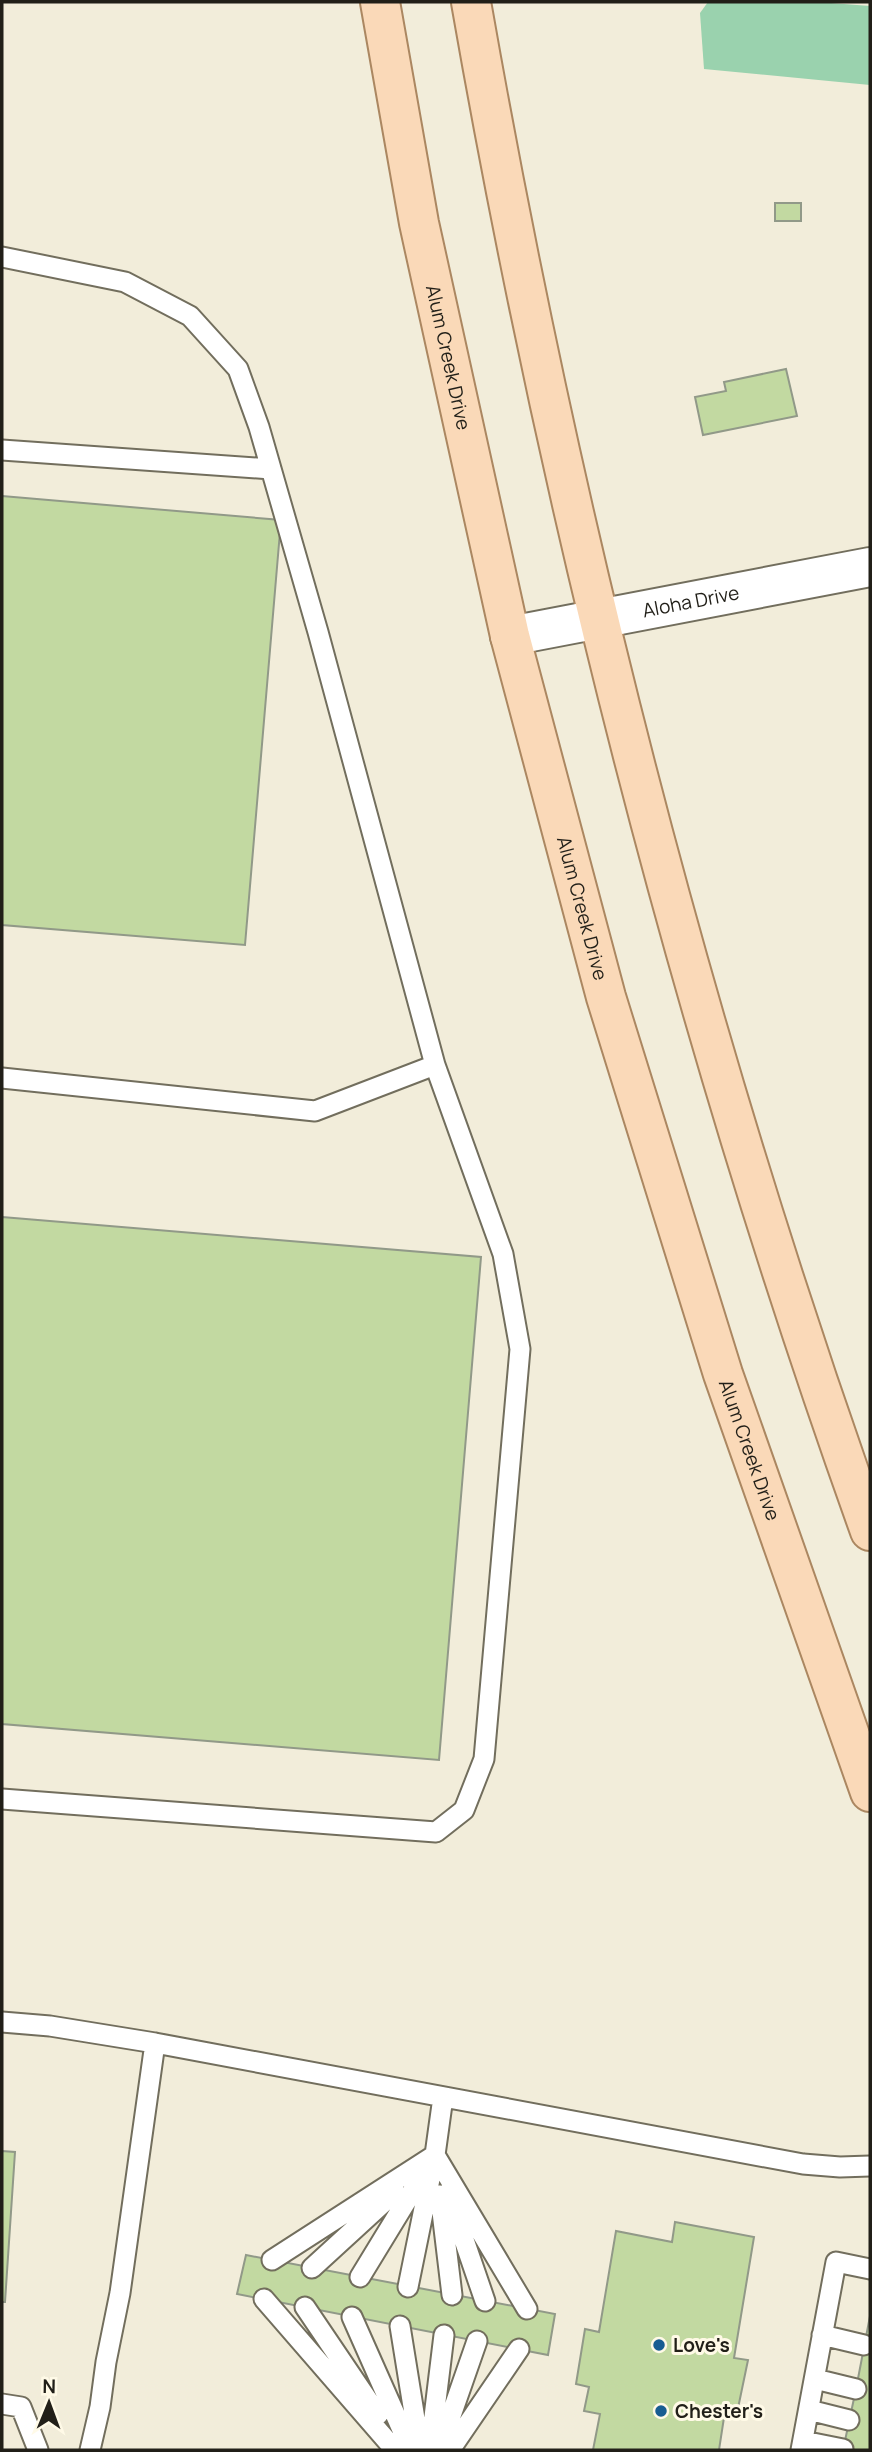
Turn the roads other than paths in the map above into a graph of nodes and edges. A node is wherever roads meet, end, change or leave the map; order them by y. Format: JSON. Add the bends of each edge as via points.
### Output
{"nodes":[{"id":1,"x":380,"y":2,"type":"edge"},
{"id":2,"x":471,"y":2,"type":"edge"},
{"id":3,"x":2,"y":257,"type":"edge"},
{"id":4,"x":2,"y":450,"type":"edge"},
{"id":5,"x":271,"y":469,"type":"junction"},
{"id":6,"x":870,"y":567,"type":"edge"},
{"id":7,"x":598,"y":619,"type":"junction"},
{"id":8,"x":510,"y":636,"type":"junction"},
{"id":9,"x":435,"y":1065,"type":"junction"},
{"id":10,"x":2,"y":1078,"type":"edge"},
{"id":11,"x":870,"y":1531,"type":"edge"},
{"id":12,"x":870,"y":1792,"type":"edge"},
{"id":13,"x":2,"y":1799,"type":"edge"},
{"id":14,"x":2,"y":2022,"type":"edge"},
{"id":15,"x":155,"y":2043,"type":"junction"},
{"id":16,"x":443,"y":2097,"type":"junction"},
{"id":17,"x":435,"y":2155,"type":"junction"},
{"id":18,"x":870,"y":2166,"type":"edge"},
{"id":19,"x":272,"y":2260,"type":"dead end"},
{"id":20,"x":312,"y":2268,"type":"dead end"},
{"id":21,"x":870,"y":2269,"type":"edge"},
{"id":22,"x":360,"y":2277,"type":"dead end"},
{"id":23,"x":408,"y":2287,"type":"dead end"},
{"id":24,"x":452,"y":2295,"type":"dead end"},
{"id":25,"x":264,"y":2299,"type":"dead end"},
{"id":26,"x":485,"y":2301,"type":"dead end"},
{"id":27,"x":305,"y":2307,"type":"dead end"},
{"id":28,"x":527,"y":2309,"type":"dead end"},
{"id":29,"x":352,"y":2317,"type":"dead end"},
{"id":30,"x":400,"y":2326,"type":"dead end"},
{"id":31,"x":444,"y":2335,"type":"dead end"},
{"id":32,"x":822,"y":2335,"type":"junction"},
{"id":33,"x":477,"y":2341,"type":"dead end"},
{"id":34,"x":864,"y":2345,"type":"dead end"},
{"id":35,"x":519,"y":2349,"type":"dead end"},
{"id":36,"x":815,"y":2379,"type":"junction"},
{"id":37,"x":856,"y":2389,"type":"dead end"},
{"id":38,"x":2,"y":2404,"type":"edge"},
{"id":39,"x":809,"y":2410,"type":"junction"},
{"id":40,"x":849,"y":2420,"type":"dead end"},
{"id":41,"x":802,"y":2446,"type":"edge"},
{"id":42,"x":843,"y":2449,"type":"edge"},
{"id":43,"x":38,"y":2450,"type":"edge"},
{"id":44,"x":90,"y":2450,"type":"edge"},
{"id":45,"x":395,"y":2450,"type":"edge"},
{"id":46,"x":402,"y":2450,"type":"edge"},
{"id":47,"x":411,"y":2450,"type":"edge"},
{"id":48,"x":420,"y":2450,"type":"edge"},
{"id":49,"x":430,"y":2450,"type":"edge"},
{"id":50,"x":439,"y":2450,"type":"edge"},
{"id":51,"x":450,"y":2450,"type":"edge"}],
"edges":[{"from":1,"to":8,"type":"main road","name":"Alum Creek Drive","via":[[419,223]]},
{"from":2,"to":7,"type":"main road","via":[[495,137]]},
{"from":3,"to":5,"type":"lane","via":[[125,282],[190,316],[238,369]]},
{"from":4,"to":5,"type":"lane"},
{"from":5,"to":9,"type":"lane"},
{"from":6,"to":7,"type":"street","name":"Aloha Drive"},
{"from":7,"to":8,"type":"street","name":"Aloha Drive"},
{"from":7,"to":11,"type":"main road","via":[[688,963],[746,1159]]},
{"from":8,"to":12,"type":"main road","name":"Alum Creek Drive","via":[[606,997],[663,1186],[723,1374]]},
{"from":9,"to":10,"type":"lane","via":[[315,1111]]},
{"from":9,"to":13,"type":"lane","via":[[503,1254],[520,1349],[484,1759],[464,1810],[436,1832]]},
{"from":14,"to":15,"type":"lane"},
{"from":15,"to":16,"type":"lane"},
{"from":15,"to":44,"type":"lane","via":[[120,2293]]},
{"from":16,"to":17,"type":"lane"},
{"from":16,"to":18,"type":"lane","via":[[803,2164]]},
{"from":17,"to":19,"type":"lane"},
{"from":17,"to":20,"type":"lane"},
{"from":17,"to":22,"type":"lane"},
{"from":17,"to":23,"type":"lane"},
{"from":17,"to":24,"type":"lane"},
{"from":17,"to":26,"type":"lane"},
{"from":17,"to":28,"type":"lane"},
{"from":21,"to":32,"type":"lane","via":[[836,2262]]},
{"from":25,"to":45,"type":"lane"},
{"from":27,"to":46,"type":"lane"},
{"from":29,"to":47,"type":"lane"},
{"from":30,"to":48,"type":"lane"},
{"from":31,"to":49,"type":"lane"},
{"from":32,"to":34,"type":"lane"},
{"from":32,"to":36,"type":"lane"},
{"from":33,"to":50,"type":"lane"},
{"from":35,"to":51,"type":"lane"},
{"from":36,"to":37,"type":"lane"},
{"from":36,"to":39,"type":"lane"},
{"from":38,"to":43,"type":"lane","via":[[21,2407]]},
{"from":39,"to":40,"type":"lane"},
{"from":39,"to":41,"type":"lane"},
{"from":41,"to":42,"type":"lane"}]}
